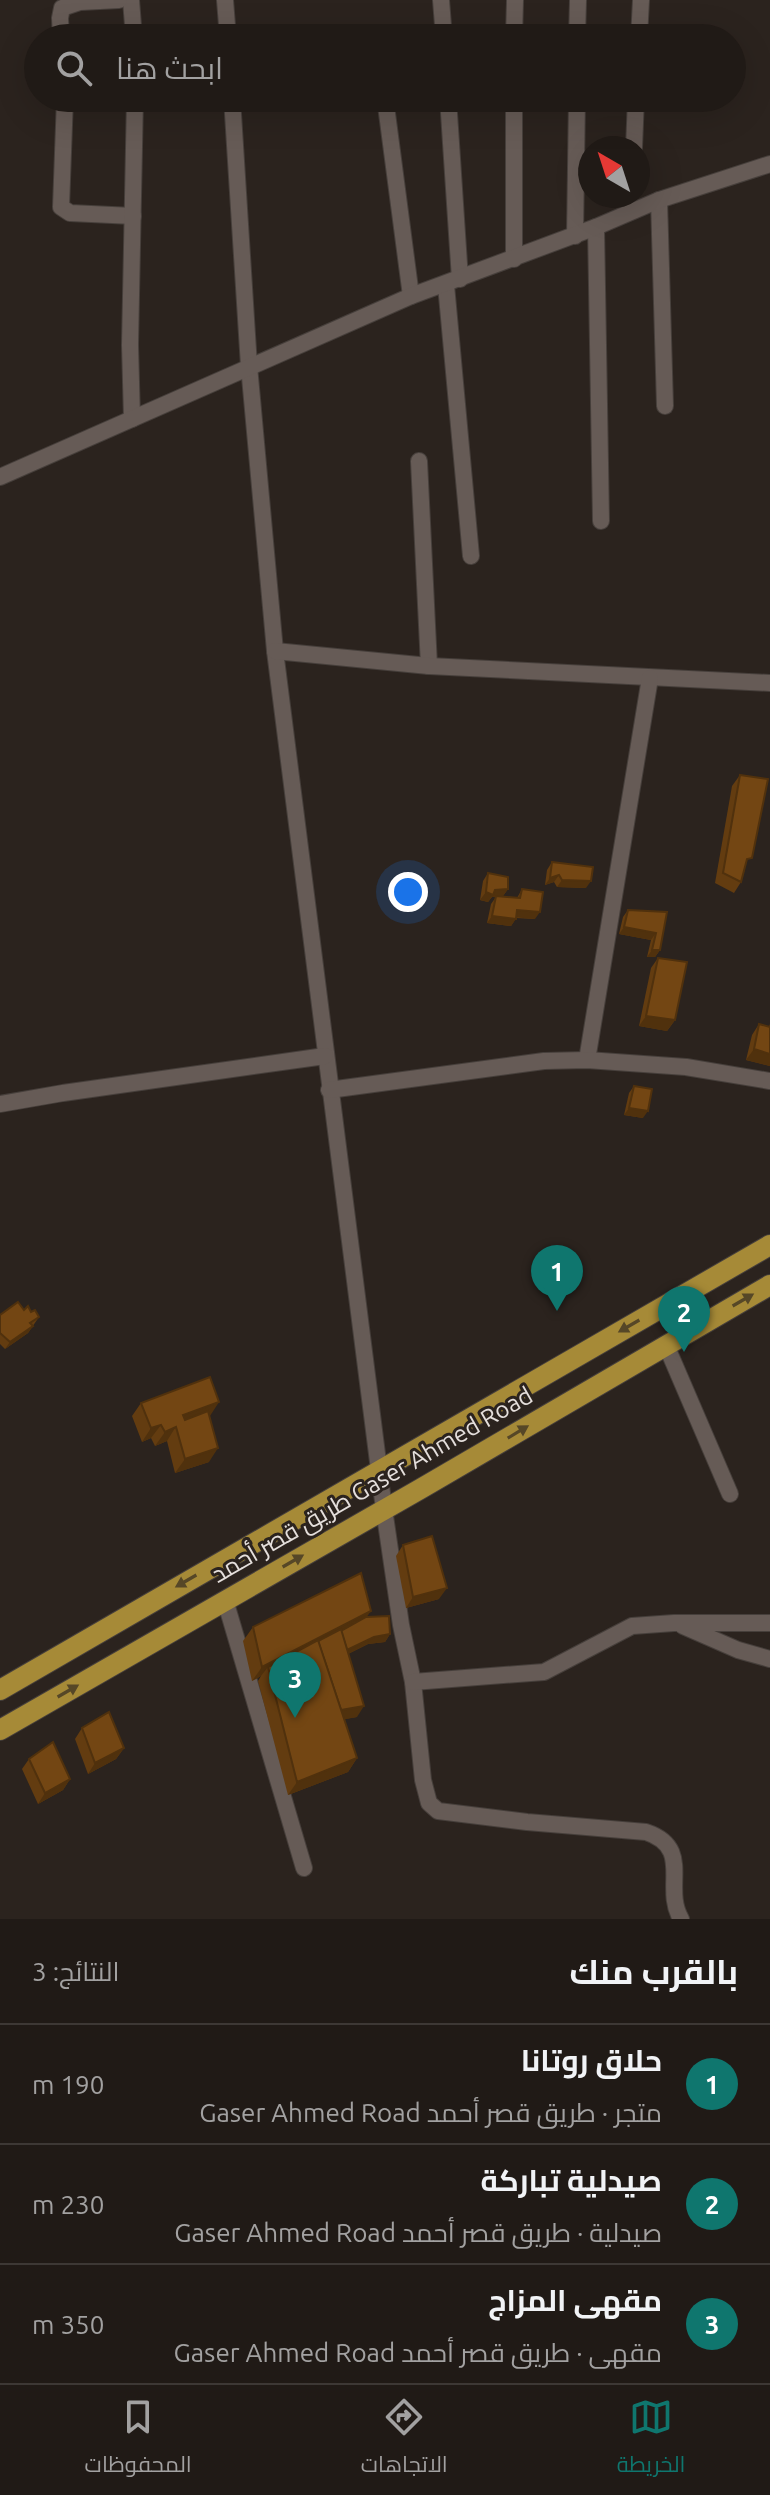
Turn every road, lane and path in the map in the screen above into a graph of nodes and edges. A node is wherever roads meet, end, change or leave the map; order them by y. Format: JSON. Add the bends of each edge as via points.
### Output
{"nodes":[{"id":1,"x":119,"y":0,"type":"edge"},
{"id":2,"x":131,"y":0,"type":"edge"},
{"id":3,"x":225,"y":0,"type":"edge"},
{"id":4,"x":441,"y":0,"type":"edge"},
{"id":5,"x":515,"y":0,"type":"edge"},
{"id":6,"x":578,"y":0,"type":"edge"},
{"id":7,"x":641,"y":0,"type":"edge"},
{"id":8,"x":60,"y":24,"type":"edge"},
{"id":9,"x":133,"y":24,"type":"edge"},
{"id":10,"x":227,"y":24,"type":"edge"},
{"id":11,"x":443,"y":24,"type":"edge"},
{"id":12,"x":514,"y":24,"type":"edge"},
{"id":13,"x":577,"y":24,"type":"edge"},
{"id":14,"x":640,"y":24,"type":"edge"},
{"id":15,"x":64,"y":112,"type":"edge"},
{"id":16,"x":135,"y":112,"type":"edge"},
{"id":17,"x":233,"y":112,"type":"edge"},
{"id":18,"x":387,"y":112,"type":"edge"},
{"id":19,"x":448,"y":112,"type":"edge"},
{"id":20,"x":514,"y":112,"type":"edge"},
{"id":21,"x":577,"y":112,"type":"edge"},
{"id":22,"x":635,"y":112,"type":"edge"},
{"id":23,"x":634,"y":136,"type":"edge"},
{"id":24,"x":770,"y":164,"type":"edge"},
{"id":25,"x":659,"y":200,"type":"junction"},
{"id":26,"x":650,"y":201,"type":"edge"},
{"id":27,"x":625,"y":208,"type":"edge"},
{"id":28,"x":133,"y":216,"type":"junction"},
{"id":29,"x":596,"y":227,"type":"junction"},
{"id":30,"x":575,"y":236,"type":"junction"},
{"id":31,"x":514,"y":259,"type":"junction"},
{"id":32,"x":453,"y":282,"type":"junction"},
{"id":33,"x":411,"y":296,"type":"junction"},
{"id":34,"x":249,"y":366,"type":"junction"},
{"id":35,"x":665,"y":406,"type":"dead end"},
{"id":36,"x":132,"y":419,"type":"junction"},
{"id":37,"x":419,"y":461,"type":"dead end"},
{"id":38,"x":0,"y":477,"type":"edge"},
{"id":39,"x":601,"y":521,"type":"dead end"},
{"id":40,"x":471,"y":556,"type":"dead end"},
{"id":41,"x":275,"y":651,"type":"junction"},
{"id":42,"x":429,"y":666,"type":"junction"},
{"id":43,"x":650,"y":678,"type":"junction"},
{"id":44,"x":770,"y":683,"type":"edge"},
{"id":45,"x":325,"y":1056,"type":"junction"},
{"id":46,"x":587,"y":1060,"type":"junction"},
{"id":47,"x":770,"y":1081,"type":"edge"},
{"id":48,"x":329,"y":1090,"type":"junction"},
{"id":49,"x":0,"y":1104,"type":"edge"},
{"id":50,"x":770,"y":1245,"type":"edge"},
{"id":51,"x":770,"y":1285,"type":"edge"},
{"id":52,"x":666,"y":1345,"type":"junction"},
{"id":53,"x":380,"y":1469,"type":"junction"},
{"id":54,"x":730,"y":1494,"type":"dead end"},
{"id":55,"x":384,"y":1509,"type":"junction"},
{"id":56,"x":225,"y":1600,"type":"junction"},
{"id":57,"x":674,"y":1623,"type":"junction"},
{"id":58,"x":770,"y":1623,"type":"edge"},
{"id":59,"x":770,"y":1659,"type":"edge"},
{"id":60,"x":413,"y":1682,"type":"junction"},
{"id":61,"x":0,"y":1690,"type":"edge"},
{"id":62,"x":0,"y":1730,"type":"edge"},
{"id":63,"x":304,"y":1868,"type":"dead end"},
{"id":64,"x":681,"y":1919,"type":"edge"}],
"edges":[{"from":1,"to":8,"type":"street","via":[[62,8]]},
{"from":2,"to":9,"type":"street"},
{"from":3,"to":10,"type":"street"},
{"from":4,"to":11,"type":"street"},
{"from":5,"to":12,"type":"street"},
{"from":6,"to":13,"type":"street"},
{"from":7,"to":14,"type":"street"},
{"from":15,"to":28,"type":"street","via":[[61,207],[70,213]]},
{"from":16,"to":28,"type":"street"},
{"from":17,"to":34,"type":"street"},
{"from":18,"to":33,"type":"street"},
{"from":19,"to":32,"type":"street"},
{"from":20,"to":31,"type":"street"},
{"from":21,"to":30,"type":"street"},
{"from":22,"to":23,"type":"street"},
{"from":24,"to":25,"type":"street"},
{"from":25,"to":26,"type":"street"},
{"from":25,"to":35,"type":"street"},
{"from":27,"to":29,"type":"street"},
{"from":28,"to":36,"type":"street"},
{"from":29,"to":30,"type":"street"},
{"from":29,"to":39,"type":"street"},
{"from":30,"to":31,"type":"street"},
{"from":31,"to":32,"type":"street"},
{"from":32,"to":33,"type":"street"},
{"from":32,"to":40,"type":"street"},
{"from":33,"to":34,"type":"street"},
{"from":34,"to":36,"type":"street"},
{"from":34,"to":41,"type":"street"},
{"from":36,"to":38,"type":"street"},
{"from":37,"to":42,"type":"street"},
{"from":41,"to":42,"type":"street"},
{"from":41,"to":45,"type":"street"},
{"from":42,"to":43,"type":"street"},
{"from":43,"to":44,"type":"street"},
{"from":43,"to":46,"type":"street"},
{"from":45,"to":48,"type":"street"},
{"from":45,"to":49,"type":"street"},
{"from":46,"to":47,"type":"street","via":[[686,1067]]},
{"from":46,"to":48,"type":"street"},
{"from":48,"to":53,"type":"street"},
{"from":50,"to":53,"type":"main road","name":"طريق قصر أحمد Gaser Ahmed Road","one_way":true},
{"from":52,"to":51,"type":"main road","name":"طريق قصر أحمد Gaser Ahmed Road","one_way":true},
{"from":52,"to":54,"type":"street"},
{"from":55,"to":52,"type":"main road","name":"طريق قصر أحمد Gaser Ahmed Road","one_way":true},
{"from":53,"to":55,"type":"street"},
{"from":53,"to":61,"type":"main road","name":"طريق قصر أحمد Gaser Ahmed Road","one_way":true},
{"from":56,"to":55,"type":"main road","name":"طريق قصر أحمد Gaser Ahmed Road","one_way":true},
{"from":55,"to":60,"type":"street"},
{"from":62,"to":56,"type":"main road","name":"طريق قصر أحمد Gaser Ahmed Road","one_way":true},
{"from":56,"to":63,"type":"street"},
{"from":57,"to":58,"type":"street"},
{"from":57,"to":59,"type":"street"},
{"from":57,"to":60,"type":"street","via":[[632,1626],[544,1672]]},
{"from":60,"to":64,"type":"street","via":[[423,1780],[432,1808],[660,1837],[674,1861],[675,1903]]}]}
